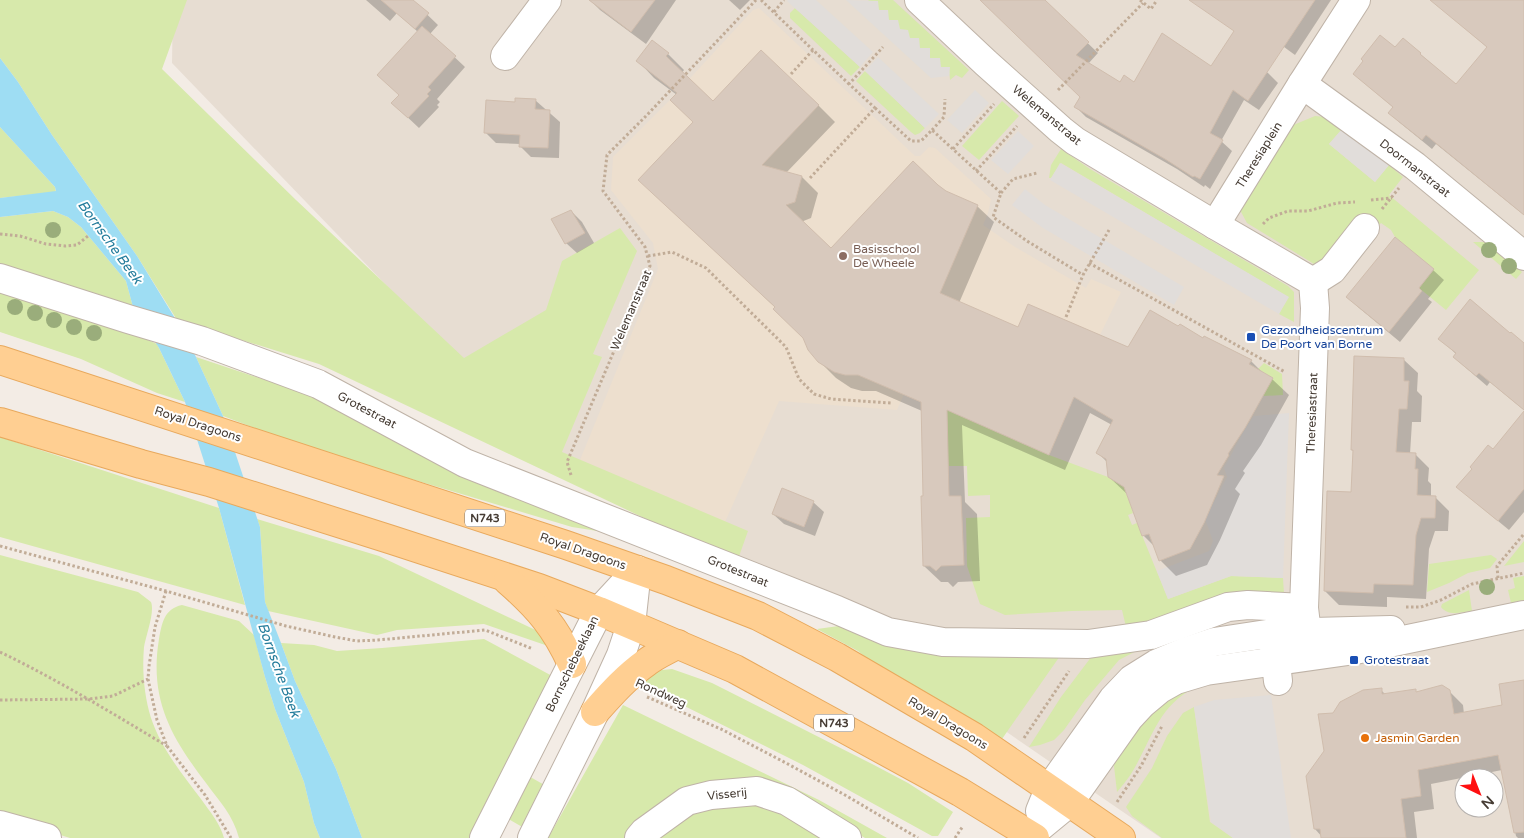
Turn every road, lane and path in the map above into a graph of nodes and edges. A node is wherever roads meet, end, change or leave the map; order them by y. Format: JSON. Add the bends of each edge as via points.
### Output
{"nodes":[{"id":1,"x":548,"y":0,"type":"edge"},
{"id":2,"x":756,"y":0,"type":"edge"},
{"id":3,"x":761,"y":0,"type":"edge"},
{"id":4,"x":784,"y":0,"type":"edge"},
{"id":5,"x":919,"y":0,"type":"edge"},
{"id":6,"x":1157,"y":0,"type":"edge"},
{"id":7,"x":1356,"y":0,"type":"edge"},
{"id":8,"x":1141,"y":1,"type":"edge"},
{"id":9,"x":774,"y":12,"type":"junction"},
{"id":10,"x":883,"y":47,"type":"dead end"},
{"id":11,"x":813,"y":50,"type":"junction"},
{"id":12,"x":505,"y":56,"type":"dead end"},
{"id":13,"x":791,"y":74,"type":"dead end"},
{"id":14,"x":849,"y":84,"type":"junction"},
{"id":15,"x":1302,"y":84,"type":"junction"},
{"id":16,"x":1021,"y":95,"type":"junction"},
{"id":17,"x":1053,"y":95,"type":"dead end"},
{"id":18,"x":945,"y":99,"type":"dead end"},
{"id":19,"x":875,"y":108,"type":"junction"},
{"id":20,"x":1018,"y":124,"type":"dead end"},
{"id":21,"x":932,"y":130,"type":"junction"},
{"id":22,"x":953,"y":150,"type":"junction"},
{"id":23,"x":1415,"y":166,"type":"junction"},
{"id":24,"x":976,"y":171,"type":"junction"},
{"id":25,"x":1037,"y":173,"type":"dead end"},
{"id":26,"x":810,"y":178,"type":"dead end"},
{"id":27,"x":1001,"y":193,"type":"junction"},
{"id":28,"x":1392,"y":198,"type":"junction"},
{"id":29,"x":1364,"y":201,"type":"dead end"},
{"id":30,"x":1359,"y":202,"type":"dead end"},
{"id":31,"x":1215,"y":225,"type":"junction"},
{"id":32,"x":1365,"y":228,"type":"joint"},
{"id":33,"x":1108,"y":230,"type":"dead end"},
{"id":34,"x":0,"y":234,"type":"edge"},
{"id":35,"x":88,"y":236,"type":"dead end"},
{"id":36,"x":1249,"y":244,"type":"junction"},
{"id":37,"x":648,"y":256,"type":"junction"},
{"id":38,"x":1524,"y":256,"type":"edge"},
{"id":39,"x":1089,"y":263,"type":"junction"},
{"id":40,"x":1083,"y":275,"type":"junction"},
{"id":41,"x":0,"y":278,"type":"edge"},
{"id":42,"x":1313,"y":282,"type":"junction"},
{"id":43,"x":1066,"y":317,"type":"dead end"},
{"id":44,"x":0,"y":360,"type":"edge"},
{"id":45,"x":1287,"y":373,"type":"dead end"},
{"id":46,"x":891,"y":403,"type":"dead end"},
{"id":47,"x":0,"y":422,"type":"edge"},
{"id":48,"x":572,"y":505,"type":"junction"},
{"id":49,"x":1524,"y":534,"type":"edge"},
{"id":50,"x":0,"y":546,"type":"edge"},
{"id":51,"x":637,"y":570,"type":"junction"},
{"id":52,"x":1524,"y":574,"type":"edge"},
{"id":53,"x":501,"y":576,"type":"junction"},
{"id":54,"x":1498,"y":579,"type":"junction"},
{"id":55,"x":166,"y":591,"type":"junction"},
{"id":56,"x":1401,"y":607,"type":"dead end"},
{"id":57,"x":599,"y":611,"type":"junction"},
{"id":58,"x":1524,"y":614,"type":"edge"},
{"id":59,"x":631,"y":625,"type":"junction"},
{"id":60,"x":1306,"y":632,"type":"junction"},
{"id":61,"x":1273,"y":634,"type":"junction"},
{"id":62,"x":678,"y":644,"type":"junction"},
{"id":63,"x":0,"y":652,"type":"edge"},
{"id":64,"x":572,"y":664,"type":"junction"},
{"id":65,"x":1276,"y":671,"type":"junction"},
{"id":66,"x":148,"y":679,"type":"junction"},
{"id":67,"x":620,"y":684,"type":"junction"},
{"id":68,"x":89,"y":699,"type":"junction"},
{"id":69,"x":0,"y":700,"type":"edge"},
{"id":70,"x":595,"y":712,"type":"junction"},
{"id":71,"x":1163,"y":723,"type":"dead end"},
{"id":72,"x":167,"y":746,"type":"junction"},
{"id":73,"x":1141,"y":766,"type":"dead end"},
{"id":74,"x":1059,"y":796,"type":"junction"},
{"id":75,"x":0,"y":825,"type":"edge"},
{"id":76,"x":1032,"y":836,"type":"edge"},
{"id":77,"x":47,"y":838,"type":"edge"},
{"id":78,"x":231,"y":838,"type":"edge"},
{"id":79,"x":484,"y":838,"type":"edge"},
{"id":80,"x":532,"y":838,"type":"edge"},
{"id":81,"x":640,"y":838,"type":"edge"},
{"id":82,"x":846,"y":838,"type":"edge"},
{"id":83,"x":918,"y":838,"type":"edge"},
{"id":84,"x":1122,"y":838,"type":"edge"}],
"edges":[{"from":1,"to":12,"type":"street"},
{"from":2,"to":37,"type":"path","name":"Welemanstraat","via":[[607,155],[603,191],[645,247]]},
{"from":3,"to":9,"type":"path"},
{"from":4,"to":9,"type":"path"},
{"from":5,"to":16,"type":"street","name":"Welemanstraat"},
{"from":6,"to":8,"type":"path","via":[[1151,10]]},
{"from":7,"to":15,"type":"street"},
{"from":8,"to":17,"type":"path"},
{"from":9,"to":11,"type":"path"},
{"from":10,"to":14,"type":"path"},
{"from":11,"to":13,"type":"path"},
{"from":11,"to":14,"type":"path"},
{"from":14,"to":19,"type":"path"},
{"from":15,"to":23,"type":"street","name":"Doormanstraat"},
{"from":15,"to":31,"type":"street","name":"Theresiaplein"},
{"from":16,"to":22,"type":"path","via":[[1011,105],[1002,96]]},
{"from":16,"to":31,"type":"street","name":"Welemanstraat","via":[[1075,141]]},
{"from":18,"to":21,"type":"path","via":[[944,117]]},
{"from":19,"to":21,"type":"path","via":[[911,142],[921,141]]},
{"from":19,"to":26,"type":"path"},
{"from":20,"to":24,"type":"path"},
{"from":21,"to":22,"type":"path"},
{"from":22,"to":24,"type":"path"},
{"from":23,"to":28,"type":"path"},
{"from":23,"to":38,"type":"street","name":"Doormanstraat"},
{"from":24,"to":27,"type":"path"},
{"from":25,"to":27,"type":"path","via":[[1013,179]]},
{"from":27,"to":40,"type":"path","via":[[993,217]]},
{"from":28,"to":29,"type":"path"},
{"from":28,"to":32,"type":"path"},
{"from":30,"to":36,"type":"path","via":[[1337,203],[1308,211],[1288,211],[1269,218]]},
{"from":31,"to":36,"type":"street"},
{"from":32,"to":42,"type":"street","via":[[1332,270]]},
{"from":33,"to":39,"type":"path"},
{"from":34,"to":35,"type":"path","via":[[65,246],[77,245]]},
{"from":36,"to":42,"type":"street"},
{"from":37,"to":46,"type":"path","via":[[672,252],[706,268],[786,347],[799,379],[814,394],[831,399]]},
{"from":37,"to":48,"type":"path","name":"Welemanstraat","via":[[650,266],[568,462],[575,493]]},
{"from":39,"to":40,"type":"path"},
{"from":39,"to":45,"type":"path"},
{"from":40,"to":43,"type":"path"},
{"from":41,"to":48,"type":"street","name":"Grotestraat","via":[[202,341],[318,384],[465,463]]},
{"from":42,"to":60,"type":"street","name":"Theresiastraat","via":[[1316,308]]},
{"from":44,"to":51,"type":"main road","name":"Royal Dragoons","number":"N743"},
{"from":47,"to":53,"type":"main road","number":"N743","via":[[208,482]]},
{"from":48,"to":60,"type":"street","name":"Grotestraat","via":[[888,632],[943,642],[1088,644],[1151,635],[1228,607],[1248,605]]},
{"from":49,"to":54,"type":"path","via":[[1497,566]]},
{"from":50,"to":55,"type":"path"},
{"from":51,"to":57,"type":"street","name":"Bornschebeeklaan"},
{"from":51,"to":59,"type":"street"},
{"from":51,"to":74,"type":"main road","name":"Royal Dragoons","number":"N743","via":[[758,616],[837,657],[974,737]]},
{"from":52,"to":54,"type":"path"},
{"from":53,"to":57,"type":"main road","number":"N743"},
{"from":53,"to":64,"type":"main road","via":[[528,598],[552,626]]},
{"from":54,"to":56,"type":"path","via":[[1472,584],[1421,606]]},
{"from":55,"to":64,"type":"path","via":[[286,626],[357,641],[485,630]]},
{"from":55,"to":66,"type":"path","via":[[154,627]]},
{"from":57,"to":59,"type":"main road","number":"N743"},
{"from":57,"to":64,"type":"street","name":"Bornschebeeklaan"},
{"from":58,"to":60,"type":"street","name":"Grotestraat","via":[[1355,650]]},
{"from":59,"to":62,"type":"main road","number":"N743"},
{"from":59,"to":70,"type":"street"},
{"from":60,"to":61,"type":"street","name":"Grotestraat"},
{"from":60,"to":65,"type":"street","name":"Grotestraat"},
{"from":61,"to":65,"type":"street"},
{"from":61,"to":74,"type":"street","name":"Grotestraat","via":[[1214,642],[1156,664],[1132,679],[1113,699]]},
{"from":62,"to":67,"type":"main road","via":[[648,660]]},
{"from":62,"to":76,"type":"main road","number":"N743","via":[[743,674],[960,792]]},
{"from":63,"to":68,"type":"path"},
{"from":64,"to":79,"type":"street","name":"Bornschebeeklaan"},
{"from":65,"to":74,"type":"street","name":"Grotestraat","via":[[1206,671],[1176,680],[1160,689],[1142,704]]},
{"from":66,"to":68,"type":"path","via":[[113,696]]},
{"from":66,"to":72,"type":"path","via":[[157,720]]},
{"from":67,"to":70,"type":"main road"},
{"from":67,"to":83,"type":"path","name":"Rondweg","via":[[721,729]]},
{"from":68,"to":69,"type":"path"},
{"from":68,"to":72,"type":"path"},
{"from":70,"to":80,"type":"street"},
{"from":71,"to":73,"type":"path"},
{"from":72,"to":78,"type":"path","via":[[205,795]]},
{"from":74,"to":76,"type":"street","name":"Grotestraat"},
{"from":74,"to":84,"type":"main road","name":"Royal Dragoons","number":"N743"},
{"from":75,"to":77,"type":"street"},
{"from":81,"to":82,"type":"street","name":"Visserij","via":[[687,801],[711,794],[756,791],[787,800]]}]}
